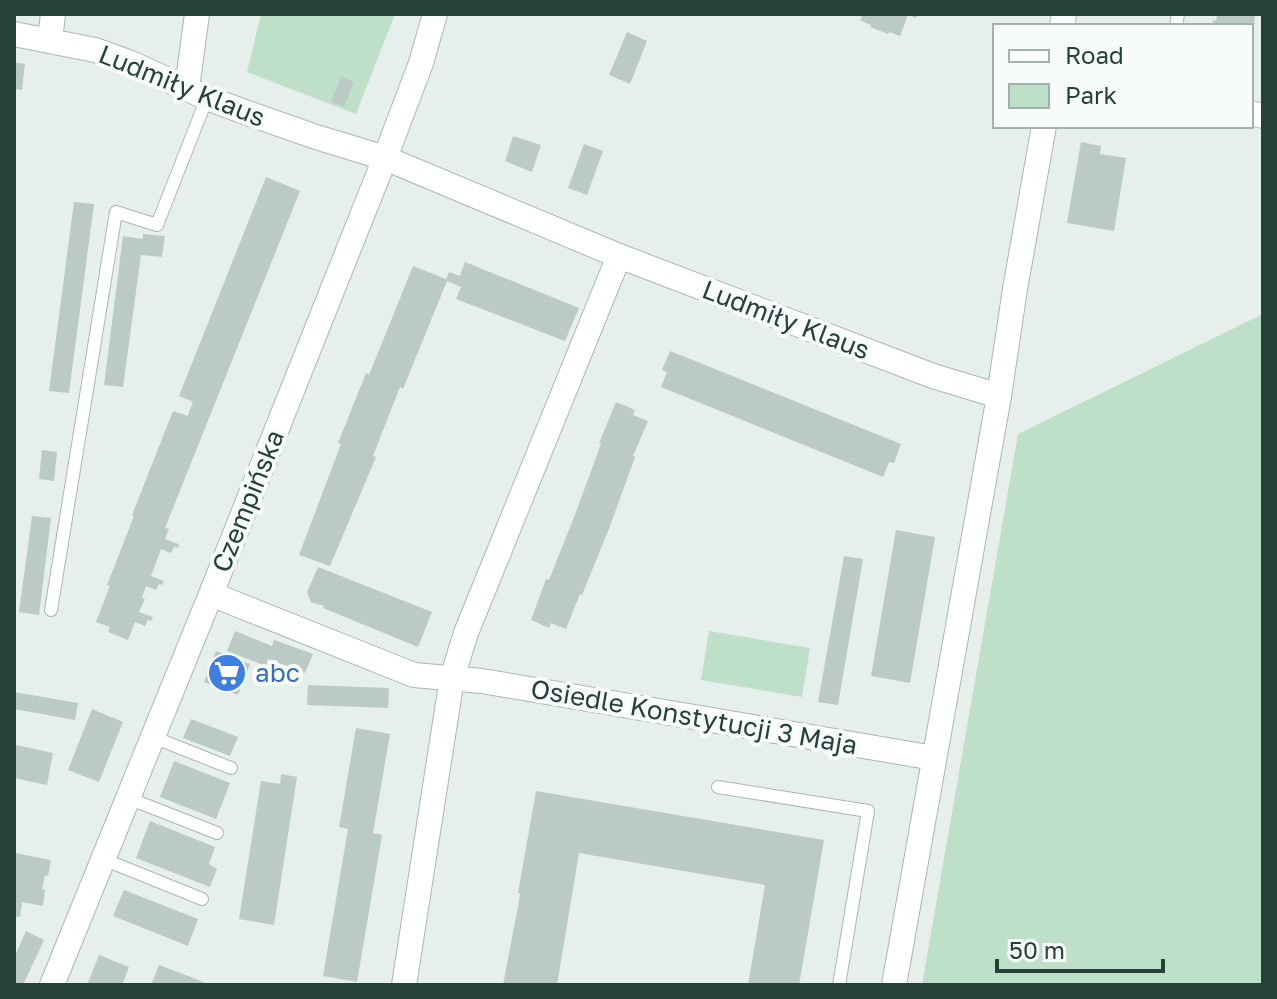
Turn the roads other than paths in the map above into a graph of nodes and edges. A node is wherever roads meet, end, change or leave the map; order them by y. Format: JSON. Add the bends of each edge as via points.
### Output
{"nodes":[{"id":1,"x":53,"y":14,"type":"edge"},
{"id":2,"x":197,"y":14,"type":"edge"},
{"id":3,"x":435,"y":14,"type":"edge"},
{"id":4,"x":14,"y":34,"type":"edge"},
{"id":5,"x":50,"y":40,"type":"junction"},
{"id":6,"x":197,"y":93,"type":"junction"},
{"id":7,"x":1044,"y":128,"type":"edge"},
{"id":8,"x":385,"y":158,"type":"junction"},
{"id":9,"x":619,"y":256,"type":"junction"},
{"id":10,"x":999,"y":396,"type":"junction"},
{"id":11,"x":211,"y":594,"type":"junction"},
{"id":12,"x":51,"y":610,"type":"dead end"},
{"id":13,"x":452,"y":678,"type":"junction"},
{"id":14,"x":153,"y":737,"type":"junction"},
{"id":15,"x":934,"y":758,"type":"junction"},
{"id":16,"x":231,"y":768,"type":"dead end"},
{"id":17,"x":718,"y":787,"type":"dead end"},
{"id":18,"x":128,"y":798,"type":"junction"},
{"id":19,"x":217,"y":833,"type":"dead end"},
{"id":20,"x":103,"y":859,"type":"junction"},
{"id":21,"x":202,"y":899,"type":"dead end"},
{"id":22,"x":52,"y":985,"type":"edge"},
{"id":23,"x":404,"y":985,"type":"edge"},
{"id":24,"x":839,"y":985,"type":"edge"},
{"id":25,"x":894,"y":985,"type":"edge"}],
"edges":[{"from":1,"to":5,"type":"street"},
{"from":2,"to":6,"type":"street"},
{"from":3,"to":8,"type":"street","name":"Czempińska"},
{"from":4,"to":5,"type":"street","name":"Ludmiły Klaus"},
{"from":5,"to":6,"type":"street","name":"Ludmiły Klaus","via":[[95,50]]},
{"from":6,"to":8,"type":"street","name":"Ludmiły Klaus"},
{"from":6,"to":12,"type":"lane","via":[[157,225],[116,212]]},
{"from":7,"to":10,"type":"street"},
{"from":8,"to":9,"type":"street","name":"Ludmiły Klaus"},
{"from":8,"to":11,"type":"street","name":"Czempińska"},
{"from":9,"to":10,"type":"street","name":"Ludmiły Klaus","via":[[933,376]]},
{"from":9,"to":13,"type":"street"},
{"from":10,"to":15,"type":"street"},
{"from":11,"to":13,"type":"street","name":"Osiedle Konstytucji 3 Maja","via":[[414,675]]},
{"from":11,"to":14,"type":"street","name":"Czempińska"},
{"from":13,"to":15,"type":"street","name":"Osiedle Konstytucji 3 Maja"},
{"from":13,"to":23,"type":"street"},
{"from":14,"to":16,"type":"lane"},
{"from":14,"to":18,"type":"street","name":"Czempińska"},
{"from":15,"to":25,"type":"street"},
{"from":17,"to":24,"type":"lane","via":[[868,811]]},
{"from":18,"to":19,"type":"lane"},
{"from":18,"to":20,"type":"street","name":"Czempińska"},
{"from":20,"to":21,"type":"lane"},
{"from":20,"to":22,"type":"street","name":"Czempińska"}]}
